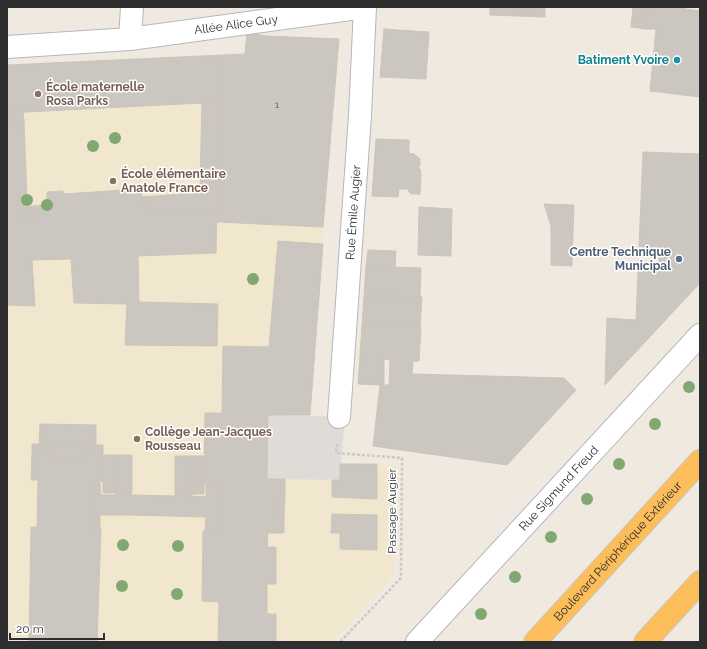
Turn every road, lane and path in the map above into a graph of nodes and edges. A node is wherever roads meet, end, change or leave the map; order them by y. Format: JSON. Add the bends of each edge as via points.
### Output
{"nodes":[{"id":1,"x":132,"y":7,"type":"edge"},
{"id":2,"x":365,"y":7,"type":"edge"},
{"id":3,"x":130,"y":39,"type":"junction"},
{"id":4,"x":7,"y":47,"type":"edge"},
{"id":5,"x":700,"y":335,"type":"edge"},
{"id":6,"x":339,"y":417,"type":"joint"},
{"id":7,"x":700,"y":461,"type":"edge"},
{"id":8,"x":700,"y":582,"type":"edge"},
{"id":9,"x":340,"y":642,"type":"edge"},
{"id":10,"x":417,"y":642,"type":"edge"},
{"id":11,"x":535,"y":642,"type":"edge"},
{"id":12,"x":645,"y":642,"type":"edge"}],
"edges":[{"from":1,"to":3,"type":"street"},
{"from":2,"to":3,"type":"street","name":"Allée Alice Guy"},
{"from":2,"to":6,"type":"street","name":"Rue Émile Augier"},
{"from":3,"to":4,"type":"street","name":"Allée Alice Guy"},
{"from":5,"to":10,"type":"street","name":"Rue Sigmund Freud"},
{"from":6,"to":9,"type":"path","name":"Passage Augier","via":[[336,453],[402,458],[401,578]]},
{"from":7,"to":11,"type":"highway","name":"Boulevard Périphérique Extérieur"},
{"from":8,"to":12,"type":"highway"}]}
